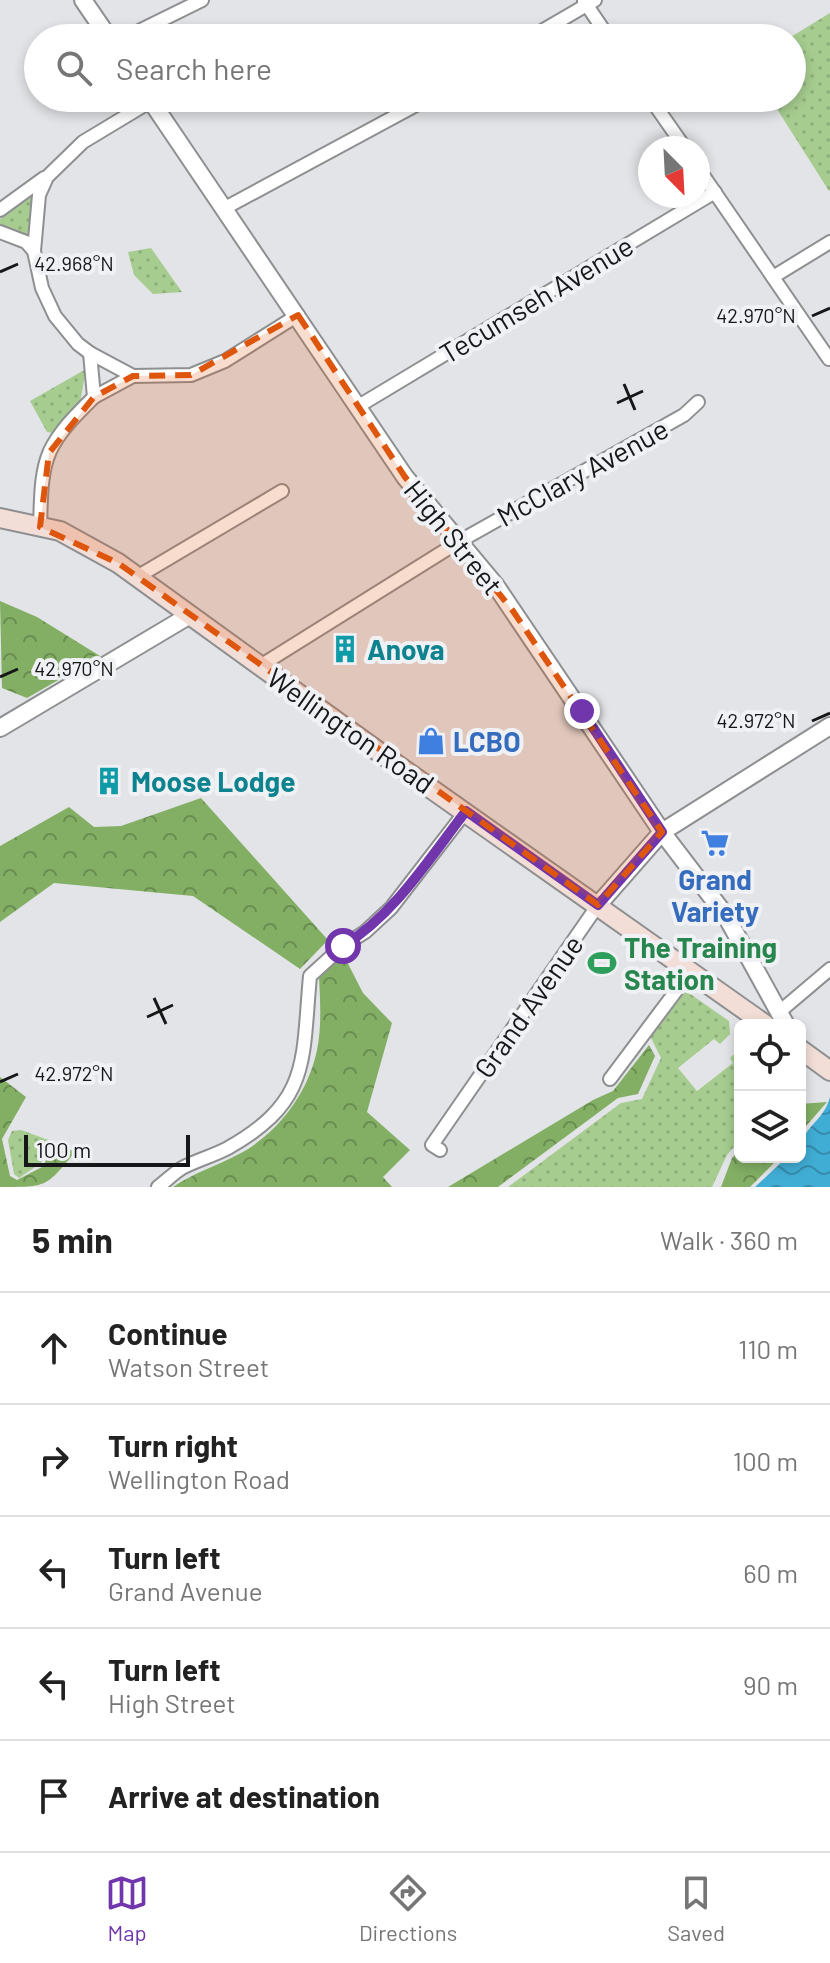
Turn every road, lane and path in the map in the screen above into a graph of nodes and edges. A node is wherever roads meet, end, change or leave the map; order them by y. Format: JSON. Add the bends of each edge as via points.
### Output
{"nodes":[{"id":1,"x":83,"y":0,"type":"edge"},
{"id":2,"x":202,"y":0,"type":"edge"},
{"id":3,"x":588,"y":2,"type":"edge"},
{"id":4,"x":99,"y":24,"type":"edge"},
{"id":5,"x":153,"y":24,"type":"edge"},
{"id":6,"x":553,"y":24,"type":"edge"},
{"id":7,"x":601,"y":24,"type":"edge"},
{"id":8,"x":130,"y":112,"type":"edge"},
{"id":9,"x":159,"y":112,"type":"edge"},
{"id":10,"x":403,"y":112,"type":"edge"},
{"id":11,"x":660,"y":112,"type":"edge"},
{"id":12,"x":677,"y":136,"type":"edge"},
{"id":13,"x":64,"y":159,"type":"junction"},
{"id":14,"x":710,"y":185,"type":"edge"},
{"id":15,"x":715,"y":192,"type":"junction"},
{"id":16,"x":225,"y":208,"type":"junction"},
{"id":17,"x":0,"y":210,"type":"edge"},
{"id":18,"x":0,"y":232,"type":"edge"},
{"id":19,"x":830,"y":242,"type":"edge"},
{"id":20,"x":34,"y":251,"type":"junction"},
{"id":21,"x":773,"y":277,"type":"junction"},
{"id":22,"x":298,"y":315,"type":"junction"},
{"id":23,"x":90,"y":353,"type":"junction"},
{"id":24,"x":829,"y":359,"type":"edge"},
{"id":25,"x":133,"y":376,"type":"junction"},
{"id":26,"x":94,"y":397,"type":"junction"},
{"id":27,"x":698,"y":402,"type":"dead end"},
{"id":28,"x":357,"y":407,"type":"junction"},
{"id":29,"x":282,"y":491,"type":"dead end"},
{"id":30,"x":0,"y":518,"type":"edge"},
{"id":31,"x":40,"y":527,"type":"junction"},
{"id":32,"x":460,"y":541,"type":"junction"},
{"id":33,"x":137,"y":577,"type":"junction"},
{"id":34,"x":190,"y":615,"type":"junction"},
{"id":35,"x":260,"y":666,"type":"junction"},
{"id":36,"x":830,"y":726,"type":"edge"},
{"id":37,"x":0,"y":728,"type":"edge"},
{"id":38,"x":466,"y":811,"type":"junction"},
{"id":39,"x":662,"y":832,"type":"junction"},
{"id":40,"x":598,"y":905,"type":"junction"},
{"id":41,"x":830,"y":969,"type":"edge"},
{"id":42,"x":691,"y":971,"type":"junction"},
{"id":43,"x":759,"y":975,"type":"junction"},
{"id":44,"x":745,"y":1010,"type":"junction"},
{"id":45,"x":771,"y":1019,"type":"edge"},
{"id":46,"x":776,"y":1019,"type":"edge"},
{"id":47,"x":779,"y":1019,"type":"edge"},
{"id":48,"x":806,"y":1053,"type":"edge"},
{"id":49,"x":830,"y":1071,"type":"edge"},
{"id":50,"x":610,"y":1079,"type":"dead end"},
{"id":51,"x":440,"y":1150,"type":"dead end"},
{"id":52,"x":158,"y":1187,"type":"edge"}],
"edges":[{"from":1,"to":4,"type":"street"},
{"from":2,"to":5,"type":"street"},
{"from":3,"to":6,"type":"street"},
{"from":3,"to":7,"type":"street"},
{"from":8,"to":13,"type":"street"},
{"from":9,"to":16,"type":"street","name":"High Street"},
{"from":10,"to":16,"type":"street"},
{"from":11,"to":12,"type":"street"},
{"from":13,"to":17,"type":"street"},
{"from":13,"to":20,"type":"street","via":[[39,195]]},
{"from":14,"to":15,"type":"street"},
{"from":15,"to":21,"type":"street"},
{"from":15,"to":28,"type":"street","name":"Tecumseh Avenue"},
{"from":16,"to":22,"type":"street","name":"High Street"},
{"from":18,"to":20,"type":"street"},
{"from":19,"to":21,"type":"street"},
{"from":20,"to":23,"type":"street","via":[[55,316]]},
{"from":21,"to":24,"type":"street"},
{"from":22,"to":25,"type":"street","via":[[225,361],[191,375]]},
{"from":22,"to":28,"type":"street","name":"High Street"},
{"from":23,"to":25,"type":"street"},
{"from":23,"to":26,"type":"street"},
{"from":25,"to":26,"type":"street"},
{"from":26,"to":31,"type":"street","via":[[49,453]]},
{"from":27,"to":32,"type":"street","name":"McClary Avenue","via":[[684,415]]},
{"from":28,"to":32,"type":"street","name":"High Street","via":[[405,477]]},
{"from":29,"to":33,"type":"street"},
{"from":30,"to":31,"type":"main road","name":"Wellington Road"},
{"from":31,"to":33,"type":"main road","name":"Wellington Road","via":[[60,531]]},
{"from":32,"to":35,"type":"street","name":"McClary Avenue"},
{"from":32,"to":39,"type":"street","name":"High Street","via":[[522,623]]},
{"from":33,"to":34,"type":"main road","name":"Wellington Road"},
{"from":34,"to":35,"type":"main road","name":"Wellington Road"},
{"from":34,"to":37,"type":"street"},
{"from":35,"to":38,"type":"main road","name":"Wellington Road"},
{"from":36,"to":39,"type":"street","name":"Grand Avenue"},
{"from":38,"to":40,"type":"main road","name":"Wellington Road"},
{"from":38,"to":52,"type":"street","via":[[391,908],[310,976],[302,1067],[269,1121]]},
{"from":39,"to":40,"type":"street","name":"Grand Avenue"},
{"from":39,"to":43,"type":"street","name":"High Street","via":[[726,916]]},
{"from":40,"to":42,"type":"main road","name":"Wellington Road"},
{"from":40,"to":51,"type":"street","name":"Grand Avenue","via":[[432,1145]]},
{"from":41,"to":47,"type":"street"},
{"from":42,"to":44,"type":"main road","name":"Wellington Road"},
{"from":42,"to":50,"type":"street"},
{"from":43,"to":44,"type":"street","via":[[758,990]]},
{"from":43,"to":46,"type":"street","name":"High Street"},
{"from":44,"to":45,"type":"main road","name":"Wellington Road"},
{"from":48,"to":49,"type":"main road"}]}
